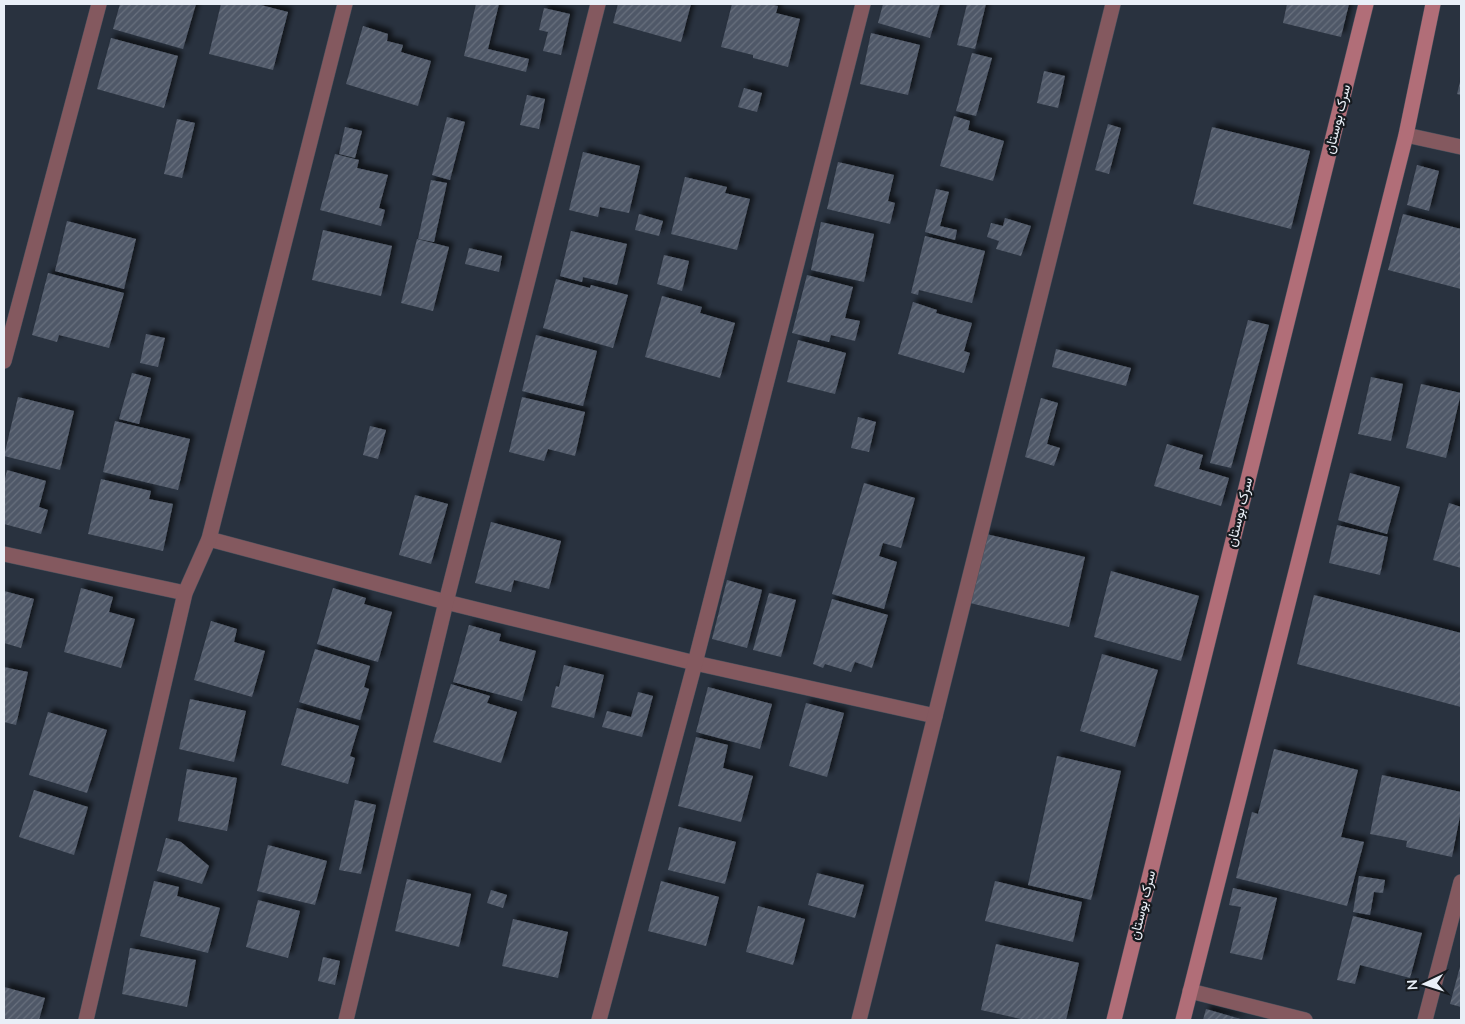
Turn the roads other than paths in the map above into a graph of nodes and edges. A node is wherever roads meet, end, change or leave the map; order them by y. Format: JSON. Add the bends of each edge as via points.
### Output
{"nodes":[{"id":1,"x":99,"y":4,"type":"edge"},
{"id":2,"x":345,"y":4,"type":"edge"},
{"id":3,"x":598,"y":4,"type":"edge"},
{"id":4,"x":863,"y":4,"type":"edge"},
{"id":5,"x":1113,"y":4,"type":"edge"},
{"id":6,"x":1366,"y":4,"type":"edge"},
{"id":7,"x":1434,"y":4,"type":"edge"},
{"id":8,"x":1406,"y":135,"type":"junction"},
{"id":9,"x":1461,"y":147,"type":"edge"},
{"id":10,"x":4,"y":361,"type":"edge"},
{"id":11,"x":209,"y":538,"type":"junction"},
{"id":12,"x":4,"y":554,"type":"edge"},
{"id":13,"x":185,"y":593,"type":"junction"},
{"id":14,"x":446,"y":602,"type":"junction"},
{"id":15,"x":695,"y":663,"type":"junction"},
{"id":16,"x":935,"y":716,"type":"junction"},
{"id":17,"x":1461,"y":882,"type":"edge"},
{"id":18,"x":1190,"y":991,"type":"junction"},
{"id":19,"x":86,"y":1020,"type":"edge"},
{"id":20,"x":346,"y":1020,"type":"edge"},
{"id":21,"x":600,"y":1020,"type":"edge"},
{"id":22,"x":859,"y":1020,"type":"edge"},
{"id":23,"x":1114,"y":1020,"type":"edge"},
{"id":24,"x":1183,"y":1020,"type":"edge"},
{"id":25,"x":1305,"y":1020,"type":"edge"},
{"id":26,"x":1425,"y":1020,"type":"edge"}],
"edges":[{"from":1,"to":10,"type":"street"},
{"from":2,"to":11,"type":"street"},
{"from":3,"to":14,"type":"street"},
{"from":4,"to":15,"type":"street"},
{"from":5,"to":16,"type":"street"},
{"from":6,"to":23,"type":"street","name":"سرک بوستان"},
{"from":7,"to":8,"type":"street"},
{"from":8,"to":9,"type":"street"},
{"from":8,"to":18,"type":"street"},
{"from":11,"to":13,"type":"street"},
{"from":11,"to":14,"type":"street"},
{"from":12,"to":13,"type":"street"},
{"from":13,"to":19,"type":"street"},
{"from":14,"to":15,"type":"street"},
{"from":14,"to":20,"type":"street"},
{"from":15,"to":16,"type":"street"},
{"from":15,"to":21,"type":"street"},
{"from":16,"to":22,"type":"street"},
{"from":17,"to":26,"type":"street"},
{"from":18,"to":24,"type":"street"},
{"from":18,"to":25,"type":"street"}]}
